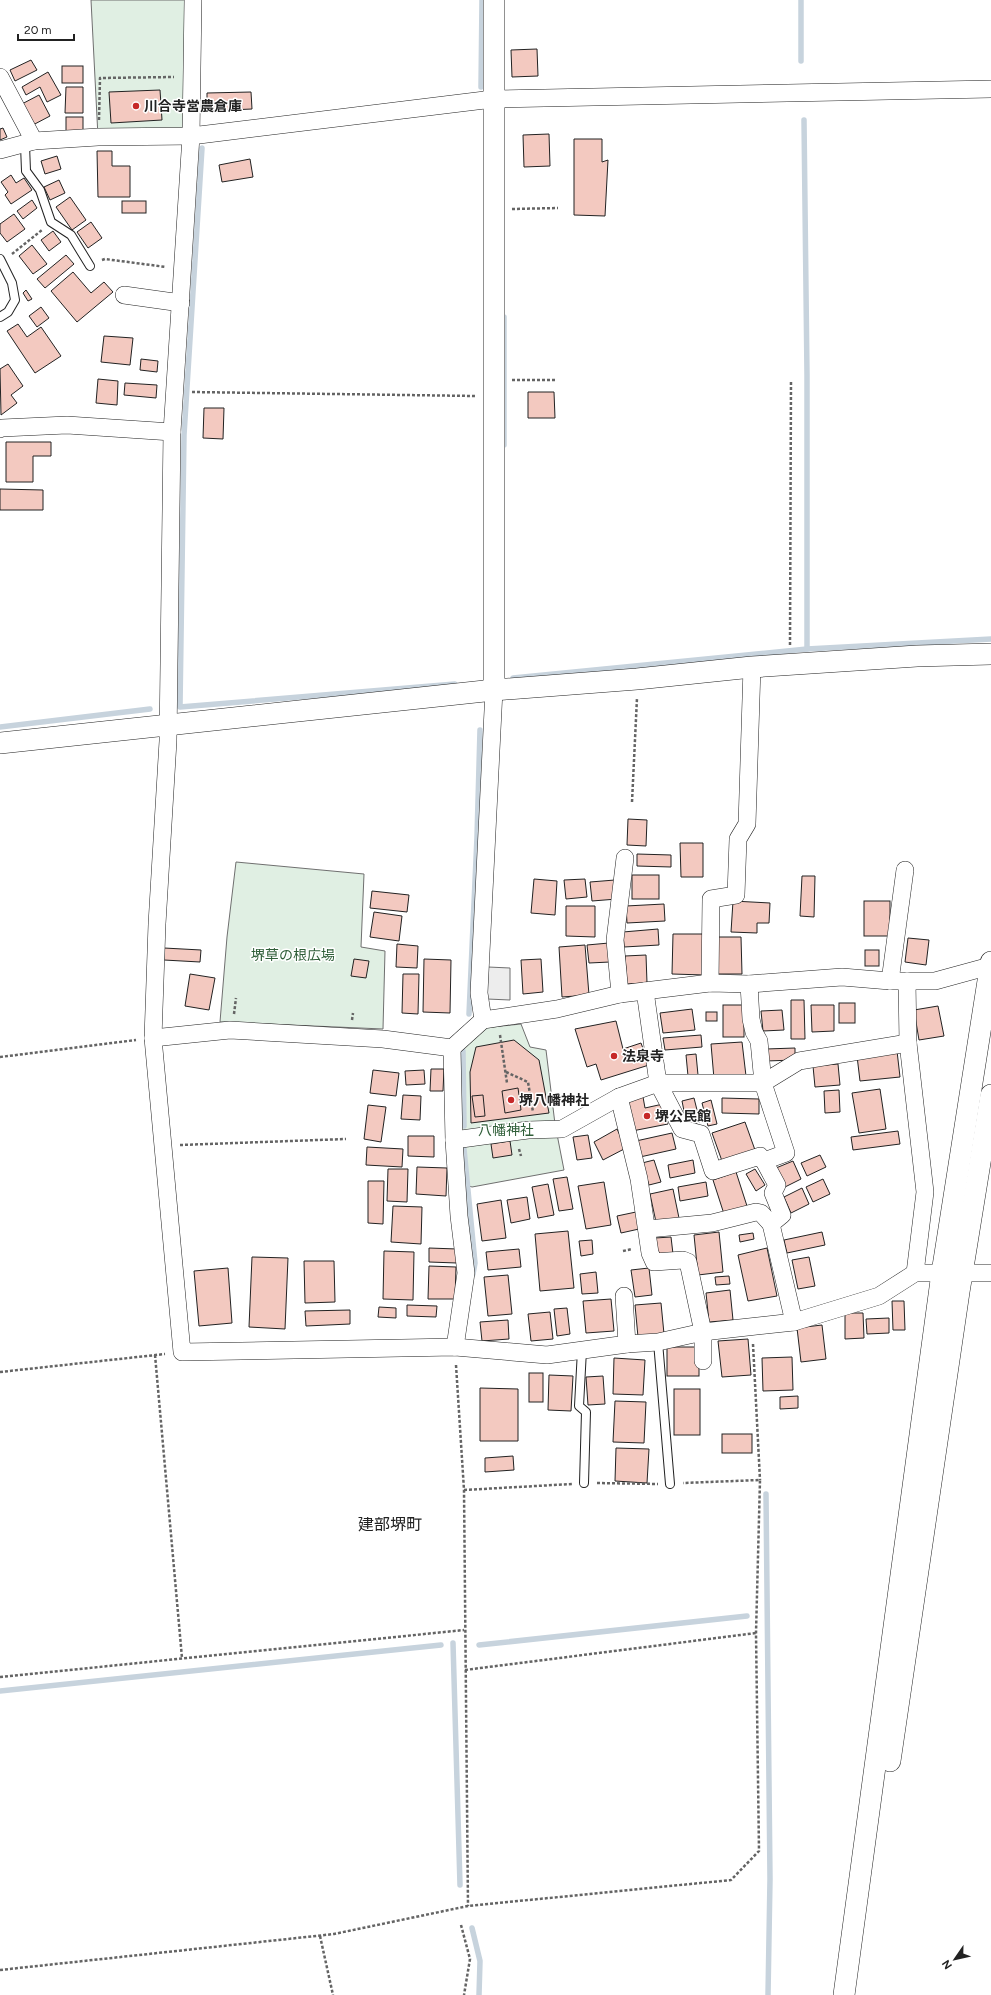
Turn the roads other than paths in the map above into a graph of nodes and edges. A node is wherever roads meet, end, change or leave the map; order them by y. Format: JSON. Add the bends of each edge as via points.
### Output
{"nodes":[{"id":1,"x":193,"y":0,"type":"edge"},
{"id":2,"x":494,"y":0,"type":"edge"},
{"id":3,"x":0,"y":77,"type":"edge"},
{"id":4,"x":991,"y":89,"type":"edge"},
{"id":5,"x":493,"y":99,"type":"junction"},
{"id":6,"x":191,"y":136,"type":"junction"},
{"id":7,"x":29,"y":143,"type":"junction"},
{"id":8,"x":0,"y":150,"type":"edge"},
{"id":9,"x":1,"y":261,"type":"edge"},
{"id":10,"x":90,"y":266,"type":"dead end"},
{"id":11,"x":124,"y":296,"type":"dead end"},
{"id":12,"x":181,"y":303,"type":"junction"},
{"id":13,"x":0,"y":317,"type":"edge"},
{"id":14,"x":1,"y":428,"type":"edge"},
{"id":15,"x":172,"y":432,"type":"junction"},
{"id":16,"x":991,"y":654,"type":"edge"},
{"id":17,"x":752,"y":667,"type":"junction"},
{"id":18,"x":494,"y":690,"type":"junction"},
{"id":19,"x":168,"y":725,"type":"junction"},
{"id":20,"x":0,"y":743,"type":"edge"},
{"id":21,"x":625,"y":858,"type":"dead end"},
{"id":22,"x":905,"y":870,"type":"dead end"},
{"id":23,"x":991,"y":964,"type":"edge"},
{"id":24,"x":890,"y":981,"type":"junction"},
{"id":25,"x":907,"y":981,"type":"junction"},
{"id":26,"x":710,"y":983,"type":"junction"},
{"id":27,"x":749,"y":984,"type":"junction"},
{"id":28,"x":645,"y":990,"type":"junction"},
{"id":29,"x":620,"y":994,"type":"junction"},
{"id":30,"x":490,"y":1019,"type":"junction"},
{"id":31,"x":153,"y":1038,"type":"junction"},
{"id":32,"x":908,"y":1043,"type":"junction"},
{"id":33,"x":452,"y":1048,"type":"junction"},
{"id":34,"x":658,"y":1083,"type":"junction"},
{"id":35,"x":763,"y":1083,"type":"junction"},
{"id":36,"x":991,"y":1095,"type":"edge"},
{"id":37,"x":619,"y":1097,"type":"junction"},
{"id":38,"x":454,"y":1140,"type":"junction"},
{"id":39,"x":764,"y":1161,"type":"junction"},
{"id":40,"x":770,"y":1224,"type":"junction"},
{"id":41,"x":648,"y":1229,"type":"junction"},
{"id":42,"x":915,"y":1272,"type":"junction"},
{"id":43,"x":942,"y":1273,"type":"junction"},
{"id":44,"x":991,"y":1273,"type":"edge"},
{"id":45,"x":962,"y":1274,"type":"junction"},
{"id":46,"x":624,"y":1296,"type":"dead end"},
{"id":47,"x":794,"y":1322,"type":"junction"},
{"id":48,"x":703,"y":1332,"type":"junction"},
{"id":49,"x":658,"y":1342,"type":"junction"},
{"id":50,"x":627,"y":1344,"type":"junction"},
{"id":51,"x":455,"y":1347,"type":"junction"},
{"id":52,"x":582,"y":1350,"type":"junction"},
{"id":53,"x":703,"y":1361,"type":"dead end"},
{"id":54,"x":584,"y":1483,"type":"road end"},
{"id":55,"x":670,"y":1484,"type":"road end"},
{"id":56,"x":844,"y":1995,"type":"edge"},
{"id":57,"x":856,"y":1995,"type":"edge"}],
"edges":[{"from":1,"to":6,"type":"street"},
{"from":2,"to":5,"type":"street"},
{"from":3,"to":7,"type":"street"},
{"from":4,"to":5,"type":"street"},
{"from":5,"to":6,"type":"street"},
{"from":5,"to":18,"type":"street"},
{"from":6,"to":7,"type":"street","via":[[98,137]]},
{"from":6,"to":12,"type":"street"},
{"from":7,"to":8,"type":"street"},
{"from":7,"to":10,"type":"lane","via":[[26,171],[40,190],[51,222],[71,236]]},
{"from":9,"to":13,"type":"lane","via":[[12,283],[16,300],[8,312]]},
{"from":11,"to":12,"type":"street"},
{"from":12,"to":15,"type":"street"},
{"from":14,"to":15,"type":"street","via":[[68,425]]},
{"from":15,"to":19,"type":"street"},
{"from":16,"to":17,"type":"street","via":[[917,656]]},
{"from":17,"to":18,"type":"street"},
{"from":17,"to":26,"type":"street","via":[[747,824],[738,839],[736,895],[712,899]]},
{"from":18,"to":19,"type":"street"},
{"from":18,"to":30,"type":"street","via":[[479,993]]},
{"from":19,"to":20,"type":"street"},
{"from":19,"to":31,"type":"street"},
{"from":21,"to":29,"type":"street","via":[[615,940]]},
{"from":22,"to":24,"type":"street"},
{"from":23,"to":25,"type":"street","via":[[935,981]]},
{"from":23,"to":43,"type":"street"},
{"from":24,"to":25,"type":"street"},
{"from":24,"to":27,"type":"street","via":[[842,976]]},
{"from":25,"to":32,"type":"street"},
{"from":26,"to":27,"type":"street"},
{"from":26,"to":28,"type":"street"},
{"from":27,"to":35,"type":"street","via":[[751,1019],[759,1041]]},
{"from":28,"to":29,"type":"street"},
{"from":28,"to":34,"type":"street"},
{"from":29,"to":30,"type":"street","via":[[557,1009]]},
{"from":30,"to":33,"type":"street"},
{"from":31,"to":33,"type":"street","via":[[230,1030],[383,1038]]},
{"from":31,"to":51,"type":"street","via":[[182,1352]]},
{"from":32,"to":35,"type":"street","via":[[799,1061]]},
{"from":32,"to":42,"type":"street","via":[[925,1192]]},
{"from":33,"to":38,"type":"street"},
{"from":34,"to":35,"type":"street"},
{"from":34,"to":37,"type":"street"},
{"from":34,"to":39,"type":"street","via":[[682,1129],[701,1134],[713,1171],[760,1156]]},
{"from":35,"to":39,"type":"street","via":[[786,1153]]},
{"from":36,"to":45,"type":"street"},
{"from":37,"to":38,"type":"street","via":[[562,1129]]},
{"from":37,"to":41,"type":"street"},
{"from":38,"to":51,"type":"street","via":[[466,1273]]},
{"from":39,"to":40,"type":"street","via":[[777,1185],[773,1193],[782,1215]]},
{"from":40,"to":41,"type":"street","via":[[756,1212],[712,1223]]},
{"from":40,"to":47,"type":"street"},
{"from":41,"to":48,"type":"street","via":[[650,1253],[654,1262],[688,1262]]},
{"from":42,"to":43,"type":"street"},
{"from":42,"to":47,"type":"street","via":[[879,1296]]},
{"from":43,"to":45,"type":"street"},
{"from":43,"to":56,"type":"street"},
{"from":44,"to":45,"type":"street"},
{"from":45,"to":57,"type":"street"},
{"from":46,"to":50,"type":"street"},
{"from":47,"to":48,"type":"street"},
{"from":48,"to":49,"type":"street"},
{"from":48,"to":53,"type":"street"},
{"from":49,"to":50,"type":"street"},
{"from":49,"to":55,"type":"lane"},
{"from":50,"to":52,"type":"street"},
{"from":51,"to":52,"type":"street","via":[[547,1355]]},
{"from":52,"to":54,"type":"lane","via":[[579,1406],[586,1412]]}]}
